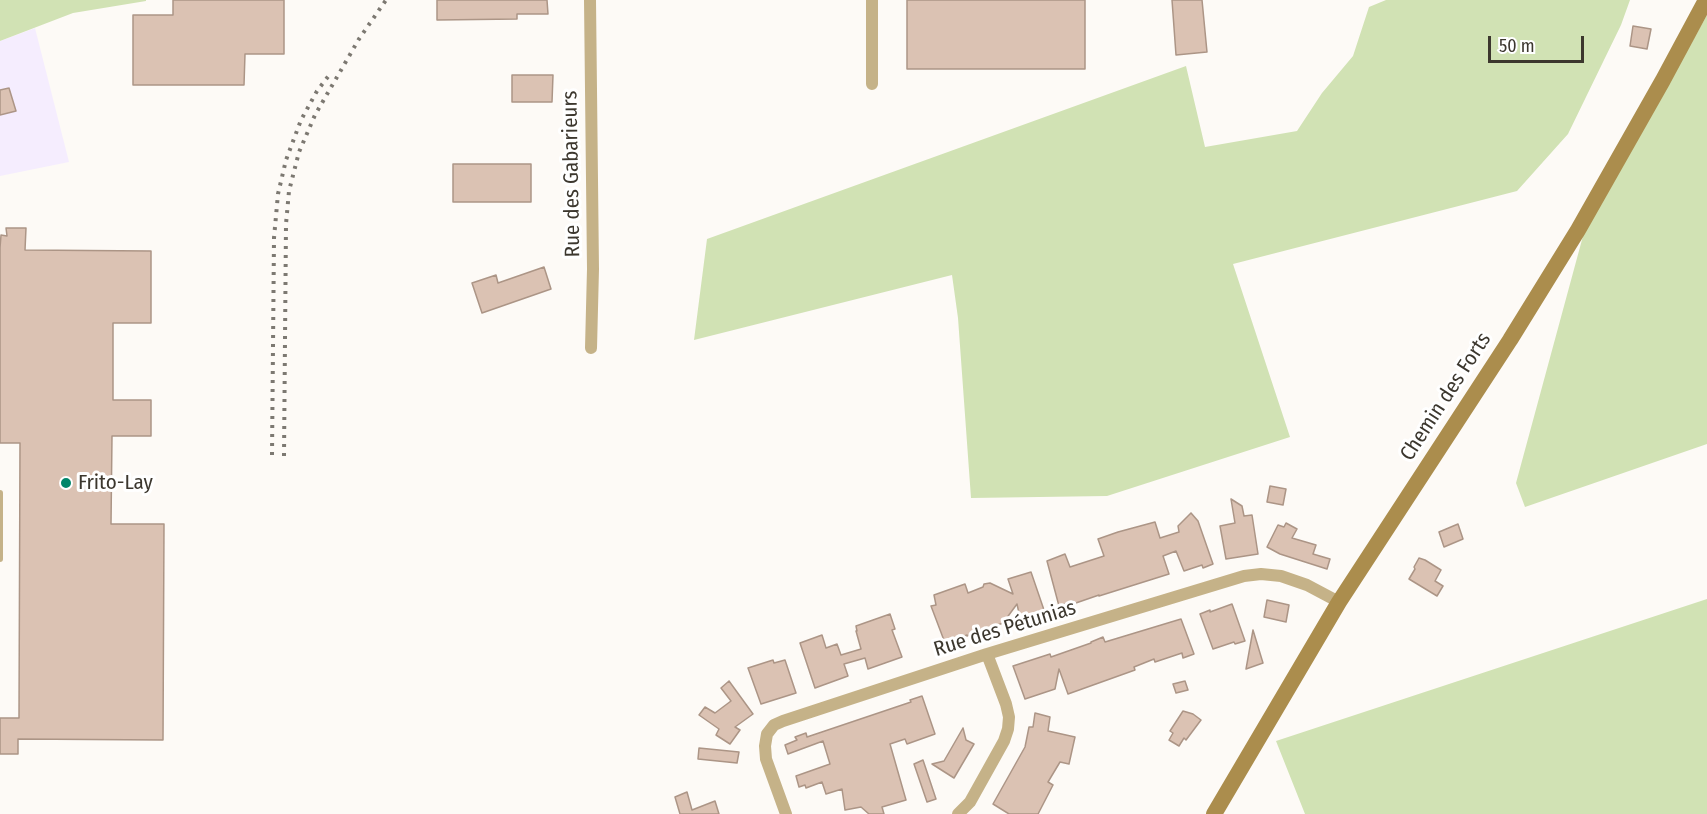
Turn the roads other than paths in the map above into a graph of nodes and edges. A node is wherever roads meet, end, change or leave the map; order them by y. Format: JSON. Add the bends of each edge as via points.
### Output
{"nodes":[{"id":1,"x":590,"y":0,"type":"edge"},
{"id":2,"x":872,"y":0,"type":"edge"},
{"id":3,"x":1706,"y":0,"type":"edge"},
{"id":4,"x":872,"y":84,"type":"dead end"},
{"id":5,"x":591,"y":348,"type":"dead end"},
{"id":6,"x":0,"y":493,"type":"edge"},
{"id":7,"x":0,"y":559,"type":"edge"},
{"id":8,"x":1339,"y":602,"type":"junction"},
{"id":9,"x":987,"y":654,"type":"junction"},
{"id":10,"x":786,"y":814,"type":"edge"},
{"id":11,"x":958,"y":814,"type":"edge"},
{"id":12,"x":1214,"y":814,"type":"edge"}],
"edges":[{"from":1,"to":5,"type":"street","name":"Rue des Gabarieurs"},
{"from":2,"to":4,"type":"street"},
{"from":3,"to":8,"type":"street","name":"Chemin des Forts","via":[[1578,230]]},
{"from":6,"to":7,"type":"lane"},
{"from":8,"to":9,"type":"street","name":"Rue des Pétunias","via":[[1281,576],[1244,576]]},
{"from":8,"to":12,"type":"street","name":"Chemin des Forts"},
{"from":9,"to":10,"type":"street","name":"Rue des Pétunias","via":[[774,725],[767,734],[766,759]]},
{"from":9,"to":11,"type":"street","via":[[1006,704],[1008,729],[970,802]]}]}
